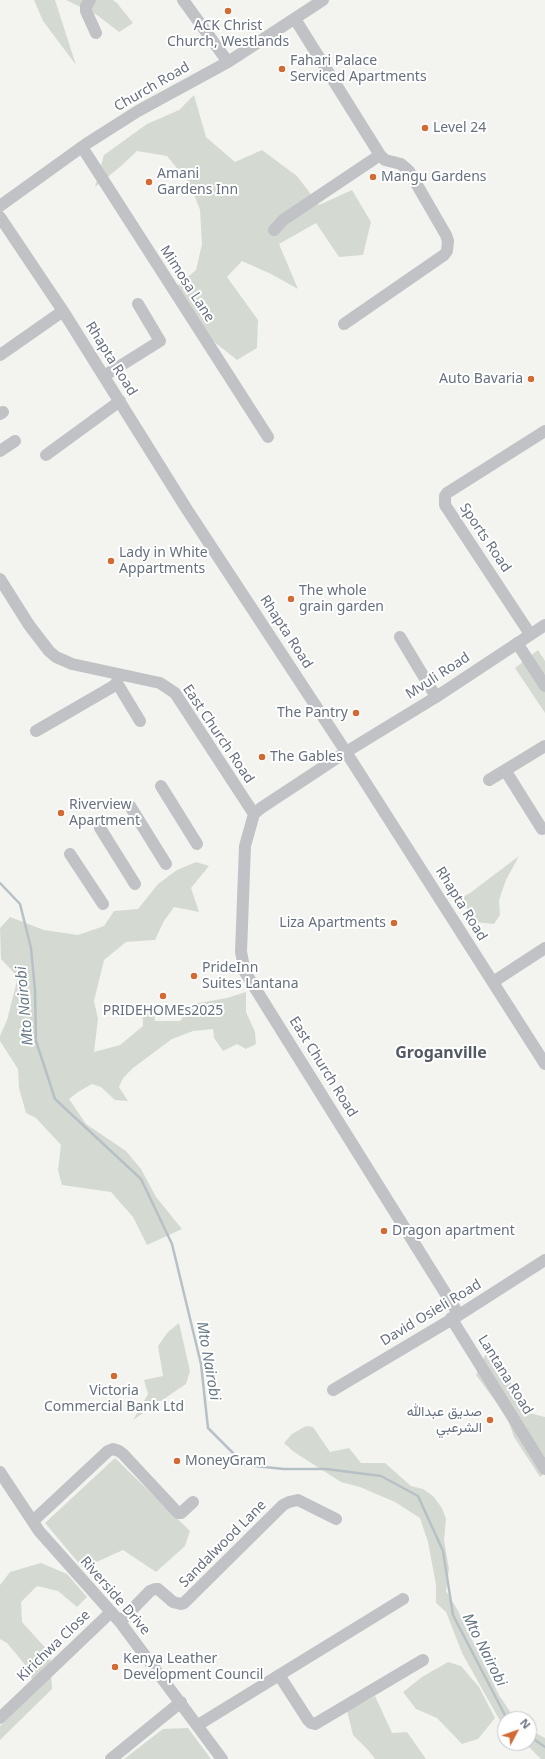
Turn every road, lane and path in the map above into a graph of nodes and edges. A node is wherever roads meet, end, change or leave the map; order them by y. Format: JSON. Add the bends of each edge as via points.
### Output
{"nodes":[{"id":1,"x":90,"y":0,"type":"edge"},
{"id":2,"x":183,"y":0,"type":"edge"},
{"id":3,"x":323,"y":0,"type":"edge"},
{"id":4,"x":295,"y":19,"type":"junction"},
{"id":5,"x":96,"y":33,"type":"dead end"},
{"id":6,"x":228,"y":62,"type":"junction"},
{"id":7,"x":82,"y":147,"type":"junction"},
{"id":8,"x":380,"y":155,"type":"junction"},
{"id":9,"x":0,"y":206,"type":"edge"},
{"id":10,"x":0,"y":217,"type":"edge"},
{"id":11,"x":274,"y":230,"type":"dead end"},
{"id":12,"x":138,"y":304,"type":"dead end"},
{"id":13,"x":63,"y":311,"type":"junction"},
{"id":14,"x":344,"y":324,"type":"dead end"},
{"id":15,"x":0,"y":355,"type":"edge"},
{"id":16,"x":104,"y":376,"type":"junction"},
{"id":17,"x":120,"y":401,"type":"junction"},
{"id":18,"x":545,"y":431,"type":"edge"},
{"id":19,"x":268,"y":437,"type":"dead end"},
{"id":20,"x":16,"y":441,"type":"dead end"},
{"id":21,"x":0,"y":451,"type":"edge"},
{"id":22,"x":46,"y":455,"type":"dead end"},
{"id":23,"x":0,"y":579,"type":"edge"},
{"id":24,"x":545,"y":625,"type":"edge"},
{"id":25,"x":530,"y":634,"type":"junction"},
{"id":26,"x":400,"y":637,"type":"dead end"},
{"id":27,"x":517,"y":643,"type":"junction"},
{"id":28,"x":118,"y":679,"type":"junction"},
{"id":29,"x":545,"y":686,"type":"edge"},
{"id":30,"x":436,"y":697,"type":"junction"},
{"id":31,"x":140,"y":721,"type":"dead end"},
{"id":32,"x":36,"y":731,"type":"dead end"},
{"id":33,"x":545,"y":746,"type":"edge"},
{"id":34,"x":346,"y":752,"type":"junction"},
{"id":35,"x":505,"y":770,"type":"junction"},
{"id":36,"x":489,"y":780,"type":"dead end"},
{"id":37,"x":161,"y":786,"type":"dead end"},
{"id":38,"x":130,"y":806,"type":"dead end"},
{"id":39,"x":254,"y":814,"type":"junction"},
{"id":40,"x":100,"y":828,"type":"dead end"},
{"id":41,"x":542,"y":828,"type":"dead end"},
{"id":42,"x":197,"y":844,"type":"dead end"},
{"id":43,"x":70,"y":854,"type":"dead end"},
{"id":44,"x":166,"y":864,"type":"dead end"},
{"id":45,"x":135,"y":884,"type":"dead end"},
{"id":46,"x":103,"y":904,"type":"dead end"},
{"id":47,"x":545,"y":948,"type":"edge"},
{"id":48,"x":493,"y":982,"type":"junction"},
{"id":49,"x":545,"y":1064,"type":"edge"},
{"id":50,"x":545,"y":1260,"type":"edge"},
{"id":51,"x":455,"y":1316,"type":"junction"},
{"id":52,"x":333,"y":1390,"type":"dead end"},
{"id":53,"x":545,"y":1469,"type":"edge"},
{"id":54,"x":0,"y":1472,"type":"edge"},
{"id":55,"x":193,"y":1502,"type":"dead end"},
{"id":56,"x":336,"y":1518,"type":"dead end"},
{"id":57,"x":33,"y":1521,"type":"junction"},
{"id":58,"x":403,"y":1599,"type":"dead end"},
{"id":59,"x":111,"y":1612,"type":"junction"},
{"id":60,"x":120,"y":1622,"type":"junction"},
{"id":61,"x":423,"y":1660,"type":"dead end"},
{"id":62,"x":279,"y":1676,"type":"junction"},
{"id":63,"x":181,"y":1702,"type":"junction"},
{"id":64,"x":0,"y":1718,"type":"edge"},
{"id":65,"x":198,"y":1725,"type":"junction"},
{"id":66,"x":111,"y":1759,"type":"edge"},
{"id":67,"x":222,"y":1759,"type":"edge"}],
"edges":[{"from":1,"to":5,"type":"street","via":[[86,11]]},
{"from":2,"to":6,"type":"street"},
{"from":3,"to":4,"type":"street","name":"Church Road"},
{"from":4,"to":6,"type":"street","name":"Church Road"},
{"from":4,"to":8,"type":"street"},
{"from":6,"to":7,"type":"street","name":"Church Road","via":[[138,111]]},
{"from":7,"to":9,"type":"street","name":"Church Road"},
{"from":7,"to":19,"type":"street","name":"Mimosa Lane"},
{"from":8,"to":11,"type":"street","via":[[289,216]]},
{"from":8,"to":14,"type":"street","via":[[385,160],[401,164],[409,171],[446,235],[447,251]]},
{"from":10,"to":13,"type":"street","name":"Rhapta Road"},
{"from":12,"to":16,"type":"street","via":[[160,341]]},
{"from":13,"to":15,"type":"street"},
{"from":13,"to":16,"type":"street","name":"Rhapta Road"},
{"from":16,"to":17,"type":"street","name":"Rhapta Road"},
{"from":17,"to":22,"type":"street"},
{"from":17,"to":34,"type":"street","name":"Rhapta Road"},
{"from":18,"to":25,"type":"street","name":"Sports Road","via":[[445,496],[445,505]]},
{"from":20,"to":21,"type":"street"},
{"from":23,"to":28,"type":"street","name":"East Church Road","via":[[49,651],[65,662]]},
{"from":24,"to":25,"type":"street","name":"Mvuli Road"},
{"from":25,"to":27,"type":"street","name":"Mvuli Road"},
{"from":26,"to":30,"type":"street"},
{"from":27,"to":29,"type":"street"},
{"from":27,"to":30,"type":"street","name":"Mvuli Road"},
{"from":28,"to":31,"type":"street"},
{"from":28,"to":32,"type":"street"},
{"from":28,"to":39,"type":"street","name":"East Church Road","via":[[160,684],[175,693]]},
{"from":30,"to":34,"type":"street","name":"Mvuli Road"},
{"from":33,"to":35,"type":"street"},
{"from":34,"to":39,"type":"street"},
{"from":34,"to":48,"type":"street","name":"Rhapta Road"},
{"from":35,"to":36,"type":"street"},
{"from":35,"to":41,"type":"street"},
{"from":37,"to":42,"type":"street"},
{"from":38,"to":44,"type":"street"},
{"from":39,"to":51,"type":"street","name":"East Church Road","via":[[245,846],[241,952],[245,972]]},
{"from":40,"to":45,"type":"street"},
{"from":43,"to":46,"type":"street"},
{"from":47,"to":48,"type":"street"},
{"from":48,"to":49,"type":"street","name":"Rhapta Road"},
{"from":50,"to":51,"type":"street","name":"David Osieli Road"},
{"from":51,"to":52,"type":"street","name":"David Osieli Road"},
{"from":51,"to":53,"type":"street","name":"Lantana Road"},
{"from":54,"to":57,"type":"street","name":"Riverside Drive"},
{"from":55,"to":57,"type":"street","via":[[182,1513],[178,1512],[119,1450],[113,1449]]},
{"from":56,"to":60,"type":"street","name":"Sandalwood Lane","via":[[298,1500],[289,1502],[184,1603],[173,1602],[155,1589]]},
{"from":57,"to":59,"type":"street","name":"Riverside Drive"},
{"from":58,"to":62,"type":"street"},
{"from":59,"to":60,"type":"street","name":"Riverside Drive"},
{"from":59,"to":64,"type":"street","name":"Kirichwa Close"},
{"from":60,"to":63,"type":"street","name":"Riverside Drive"},
{"from":61,"to":62,"type":"street","via":[[315,1724],[308,1720]]},
{"from":62,"to":65,"type":"street"},
{"from":63,"to":65,"type":"street","name":"Riverside Drive"},
{"from":63,"to":66,"type":"street"},
{"from":65,"to":67,"type":"street","name":"Riverside Drive"}]}
